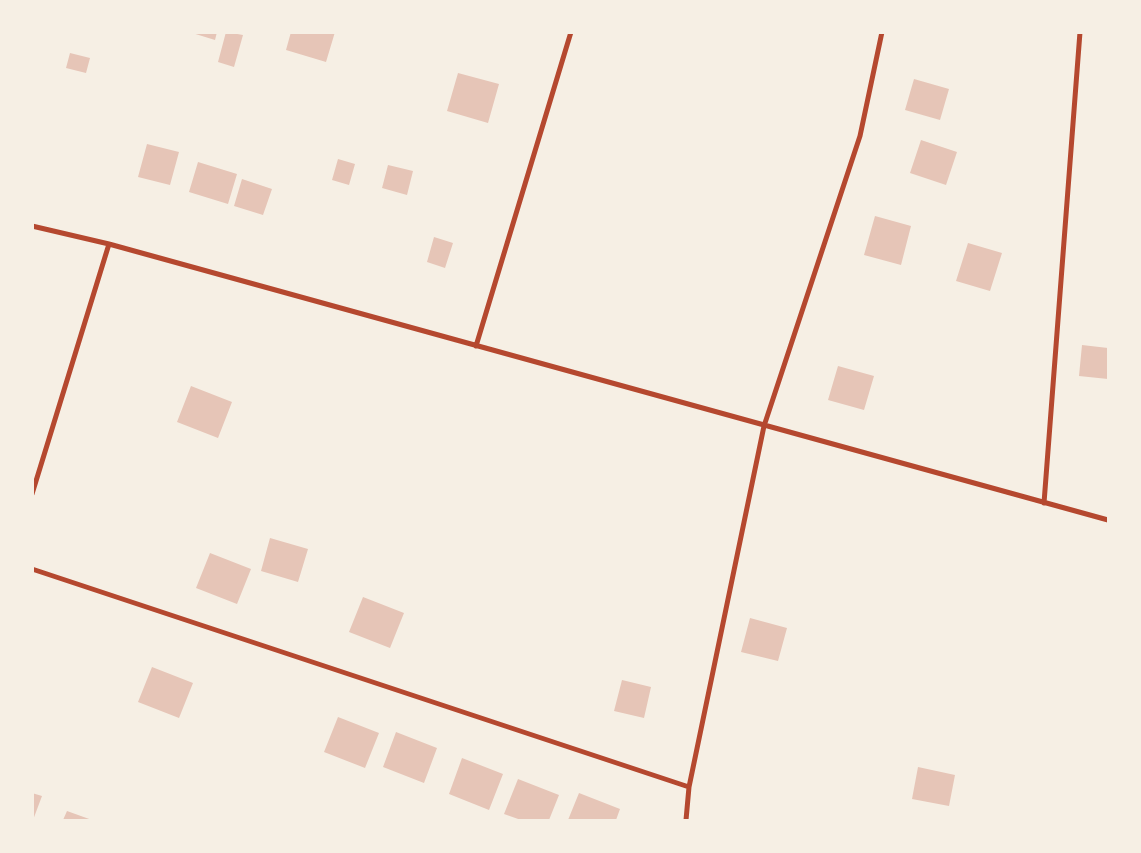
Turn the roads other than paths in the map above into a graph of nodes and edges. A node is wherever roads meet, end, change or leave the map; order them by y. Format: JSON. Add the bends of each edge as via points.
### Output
{"nodes":[{"id":1,"x":571,"y":32,"type":"edge"},
{"id":2,"x":882,"y":32,"type":"edge"},
{"id":3,"x":1080,"y":32,"type":"edge"},
{"id":4,"x":32,"y":226,"type":"edge"},
{"id":5,"x":109,"y":244,"type":"junction"},
{"id":6,"x":476,"y":346,"type":"junction"},
{"id":7,"x":764,"y":426,"type":"junction"},
{"id":8,"x":32,"y":494,"type":"edge"},
{"id":9,"x":1044,"y":503,"type":"junction"},
{"id":10,"x":1108,"y":520,"type":"edge"},
{"id":11,"x":32,"y":569,"type":"edge"},
{"id":12,"x":689,"y":787,"type":"junction"},
{"id":13,"x":686,"y":820,"type":"edge"}],
"edges":[{"from":1,"to":6,"type":"street"},
{"from":2,"to":7,"type":"street","via":[[860,136]]},
{"from":3,"to":9,"type":"street"},
{"from":4,"to":5,"type":"street"},
{"from":5,"to":6,"type":"street"},
{"from":5,"to":8,"type":"street"},
{"from":6,"to":7,"type":"street"},
{"from":7,"to":9,"type":"street"},
{"from":7,"to":12,"type":"street"},
{"from":9,"to":10,"type":"street"},
{"from":11,"to":12,"type":"street"},
{"from":12,"to":13,"type":"street"}]}
